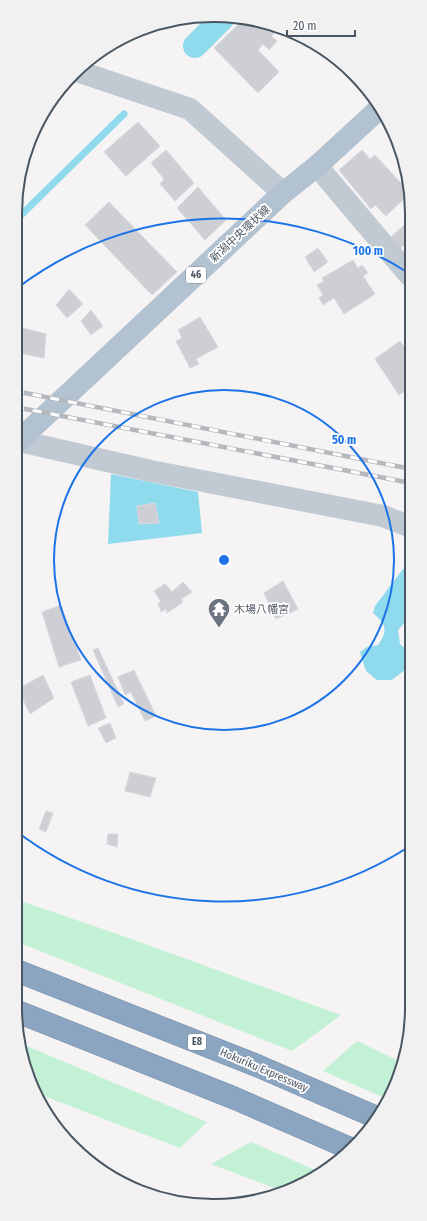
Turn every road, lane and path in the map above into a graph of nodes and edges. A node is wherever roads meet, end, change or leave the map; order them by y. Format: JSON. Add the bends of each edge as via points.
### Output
{"nodes":[{"id":1,"x":83,"y":73,"type":"edge"},
{"id":2,"x":376,"y":112,"type":"edge"},
{"id":3,"x":317,"y":166,"type":"junction"},
{"id":4,"x":283,"y":193,"type":"junction"},
{"id":5,"x":405,"y":270,"type":"edge"},
{"id":6,"x":22,"y":436,"type":"edge"},
{"id":7,"x":22,"y":443,"type":"edge"},
{"id":8,"x":405,"y":525,"type":"edge"},
{"id":9,"x":22,"y":973,"type":"edge"},
{"id":10,"x":22,"y":1013,"type":"edge"},
{"id":11,"x":372,"y":1115,"type":"edge"},
{"id":12,"x":345,"y":1146,"type":"edge"}],
"edges":[{"from":1,"to":4,"type":"street","via":[[190,109]]},
{"from":2,"to":3,"type":"main road","name":"新潟中央環状線","number":"46"},
{"from":3,"to":4,"type":"main road","name":"新潟中央環状線","number":"46"},
{"from":3,"to":5,"type":"street"},
{"from":4,"to":6,"type":"main road","name":"新潟中央環状線","number":"46"},
{"from":7,"to":8,"type":"street","via":[[383,516]]},
{"from":9,"to":11,"type":"highway","name":"Hokuriku Expressway","number":"E8","via":[[258,1066]]},
{"from":10,"to":12,"type":"highway","via":[[227,1095]]}]}
